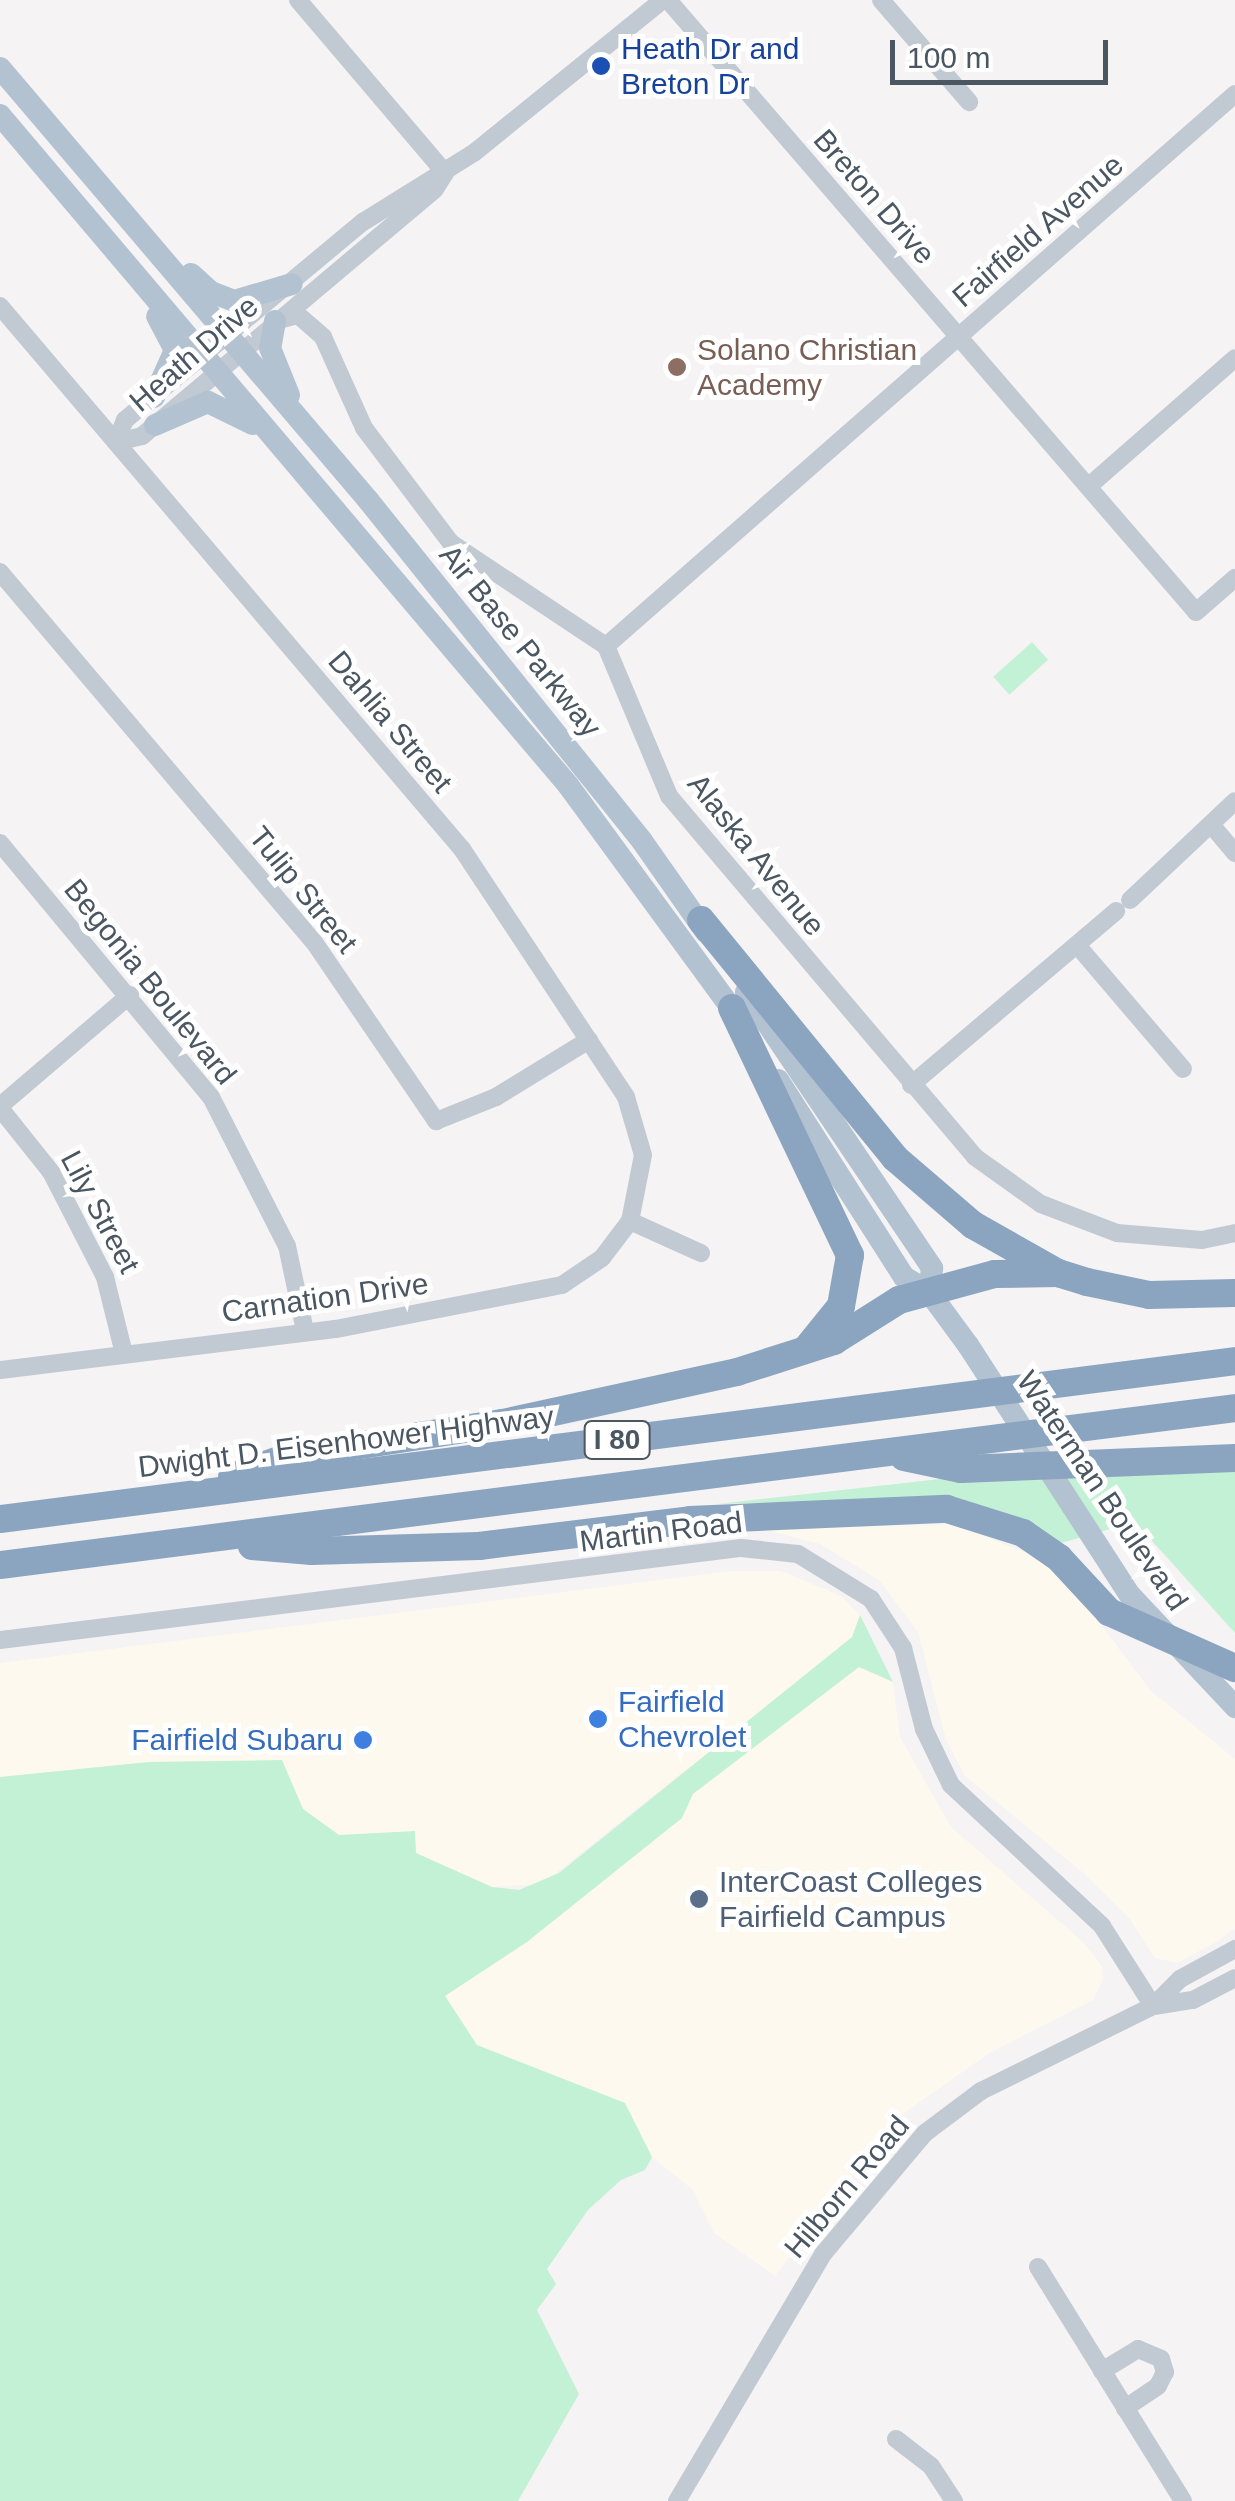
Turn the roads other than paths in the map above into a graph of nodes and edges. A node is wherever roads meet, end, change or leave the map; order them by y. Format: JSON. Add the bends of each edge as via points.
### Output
{"nodes":[{"id":1,"x":298,"y":0,"type":"edge"},
{"id":2,"x":665,"y":0,"type":"edge"},
{"id":3,"x":881,"y":0,"type":"edge"},
{"id":4,"x":0,"y":68,"type":"edge"},
{"id":5,"x":1235,"y":94,"type":"edge"},
{"id":6,"x":969,"y":102,"type":"dead end"},
{"id":7,"x":0,"y":115,"type":"edge"},
{"id":8,"x":83,"y":166,"type":"junction"},
{"id":9,"x":445,"y":173,"type":"junction"},
{"id":10,"x":125,"y":261,"type":"junction"},
{"id":11,"x":292,"y":284,"type":"junction"},
{"id":12,"x":0,"y":306,"type":"edge"},
{"id":13,"x":275,"y":321,"type":"junction"},
{"id":14,"x":958,"y":337,"type":"junction"},
{"id":15,"x":235,"y":344,"type":"junction"},
{"id":16,"x":1235,"y":358,"type":"edge"},
{"id":17,"x":212,"y":364,"type":"junction"},
{"id":18,"x":154,"y":398,"type":"junction"},
{"id":19,"x":297,"y":417,"type":"junction"},
{"id":20,"x":155,"y":425,"type":"junction"},
{"id":21,"x":273,"y":436,"type":"junction"},
{"id":22,"x":116,"y":442,"type":"junction"},
{"id":23,"x":1089,"y":486,"type":"junction"},
{"id":24,"x":0,"y":572,"type":"edge"},
{"id":25,"x":1235,"y":578,"type":"edge"},
{"id":26,"x":606,"y":646,"type":"junction"},
{"id":27,"x":1235,"y":801,"type":"edge"},
{"id":28,"x":1214,"y":828,"type":"junction"},
{"id":29,"x":0,"y":843,"type":"edge"},
{"id":30,"x":1235,"y":853,"type":"edge"},
{"id":31,"x":700,"y":920,"type":"junction"},
{"id":32,"x":1077,"y":945,"type":"junction"},
{"id":33,"x":130,"y":995,"type":"junction"},
{"id":34,"x":732,"y":1008,"type":"junction"},
{"id":35,"x":588,"y":1040,"type":"junction"},
{"id":36,"x":1183,"y":1069,"type":"dead end"},
{"id":37,"x":911,"y":1085,"type":"junction"},
{"id":38,"x":0,"y":1107,"type":"edge"},
{"id":39,"x":630,"y":1221,"type":"junction"},
{"id":40,"x":1235,"y":1233,"type":"edge"},
{"id":41,"x":701,"y":1254,"type":"dead end"},
{"id":42,"x":1058,"y":1273,"type":"junction"},
{"id":43,"x":929,"y":1292,"type":"junction"},
{"id":44,"x":1235,"y":1293,"type":"edge"},
{"id":45,"x":305,"y":1332,"type":"junction"},
{"id":46,"x":968,"y":1345,"type":"joint"},
{"id":47,"x":124,"y":1354,"type":"junction"},
{"id":48,"x":799,"y":1356,"type":"junction"},
{"id":49,"x":1235,"y":1360,"type":"edge"},
{"id":50,"x":0,"y":1370,"type":"edge"},
{"id":51,"x":1235,"y":1408,"type":"edge"},
{"id":52,"x":883,"y":1453,"type":"junction"},
{"id":53,"x":1235,"y":1458,"type":"edge"},
{"id":54,"x":184,"y":1496,"type":"junction"},
{"id":55,"x":0,"y":1519,"type":"edge"},
{"id":56,"x":196,"y":1540,"type":"junction"},
{"id":57,"x":0,"y":1566,"type":"edge"},
{"id":58,"x":1166,"y":1638,"type":"junction"},
{"id":59,"x":0,"y":1640,"type":"edge"},
{"id":60,"x":1235,"y":1668,"type":"edge"},
{"id":61,"x":1235,"y":1708,"type":"edge"},
{"id":62,"x":1235,"y":1949,"type":"edge"},
{"id":63,"x":1235,"y":1978,"type":"edge"},
{"id":64,"x":1154,"y":2006,"type":"junction"},
{"id":65,"x":1038,"y":2267,"type":"dead end"},
{"id":66,"x":1102,"y":2371,"type":"junction"},
{"id":67,"x":1125,"y":2408,"type":"junction"},
{"id":68,"x":896,"y":2439,"type":"dead end"},
{"id":69,"x":677,"y":2501,"type":"edge"},
{"id":70,"x":954,"y":2501,"type":"edge"},
{"id":71,"x":1183,"y":2501,"type":"edge"}],
"edges":[{"from":1,"to":9,"type":"street"},
{"from":2,"to":9,"type":"street","name":"Heath Drive"},
{"from":2,"to":14,"type":"street","name":"Breton Drive"},
{"from":3,"to":6,"type":"street"},
{"from":4,"to":8,"type":"main road","name":"Air Base Parkway"},
{"from":5,"to":14,"type":"street","name":"Fairfield Avenue"},
{"from":7,"to":10,"type":"main road","name":"Air Base Parkway"},
{"from":8,"to":11,"type":"main road","via":[[144,218],[211,292],[245,300]]},
{"from":8,"to":15,"type":"main road","name":"Air Base Parkway"},
{"from":9,"to":11,"type":"street","name":"Heath Drive","via":[[379,211]]},
{"from":9,"to":13,"type":"street","name":"Heath Drive","via":[[436,189]]},
{"from":10,"to":17,"type":"main road","name":"Air Base Parkway"},
{"from":10,"to":18,"type":"main road","via":[[175,350]]},
{"from":11,"to":15,"type":"street","name":"Heath Drive"},
{"from":12,"to":22,"type":"street","name":"Dahlia Street"},
{"from":13,"to":15,"type":"street","name":"Heath Drive"},
{"from":13,"to":19,"type":"main road","via":[[270,348]]},
{"from":13,"to":26,"type":"street","via":[[298,315],[323,337],[376,446],[465,556]]},
{"from":14,"to":23,"type":"street","name":"Breton Drive"},
{"from":14,"to":26,"type":"street","name":"Fairfield Avenue"},
{"from":15,"to":17,"type":"street","name":"Heath Drive"},
{"from":15,"to":19,"type":"main road","name":"Air Base Parkway"},
{"from":16,"to":23,"type":"street"},
{"from":17,"to":18,"type":"street","name":"Heath Drive"},
{"from":17,"to":20,"type":"street","name":"Heath Drive"},
{"from":17,"to":21,"type":"main road","name":"Air Base Parkway"},
{"from":18,"to":22,"type":"street","name":"Heath Drive","via":[[125,420]]},
{"from":19,"to":31,"type":"main road","name":"Air Base Parkway","via":[[586,769]]},
{"from":20,"to":21,"type":"main road","via":[[208,402]]},
{"from":20,"to":22,"type":"street","name":"Heath Drive"},
{"from":21,"to":34,"type":"main road","name":"Air Base Parkway","via":[[568,785]]},
{"from":22,"to":35,"type":"street","name":"Dahlia Street","via":[[462,849]]},
{"from":23,"to":25,"type":"street","name":"Breton Drive","via":[[1196,612]]},
{"from":24,"to":35,"type":"street","name":"Tulip Street","via":[[314,942],[436,1122],[496,1097]]},
{"from":26,"to":37,"type":"street","name":"Alaska Avenue","via":[[669,796]]},
{"from":27,"to":28,"type":"street"},
{"from":28,"to":30,"type":"street"},
{"from":28,"to":32,"type":"street"},
{"from":29,"to":33,"type":"street","name":"Begonia Boulevard"},
{"from":31,"to":42,"type":"highway","via":[[895,1158],[972,1225]]},
{"from":31,"to":43,"type":"main road","name":"Air Base Parkway","via":[[932,1268]]},
{"from":32,"to":36,"type":"street"},
{"from":32,"to":37,"type":"street"},
{"from":33,"to":38,"type":"street"},
{"from":33,"to":45,"type":"street","name":"Begonia Boulevard","via":[[211,1097],[286,1246]]},
{"from":34,"to":43,"type":"main road","name":"Air Base Parkway","via":[[904,1278]]},
{"from":34,"to":48,"type":"highway","via":[[850,1255],[841,1306]]},
{"from":35,"to":39,"type":"street","name":"Dahlia Street","via":[[637,1124],[642,1178]]},
{"from":37,"to":40,"type":"street","name":"Alaska Avenue","via":[[1007,1184],[1072,1218],[1154,1238]]},
{"from":38,"to":47,"type":"street","name":"Lily Street","via":[[51,1172],[105,1278]]},
{"from":39,"to":41,"type":"street"},
{"from":39,"to":45,"type":"street","name":"Carnation Drive","via":[[602,1258],[562,1285]]},
{"from":42,"to":43,"type":"highway","via":[[996,1274]]},
{"from":42,"to":44,"type":"highway","via":[[1150,1294]]},
{"from":43,"to":46,"type":"main road","name":"Air Base Parkway"},
{"from":43,"to":48,"type":"highway","via":[[899,1300]]},
{"from":45,"to":47,"type":"street","name":"Carnation Drive"},
{"from":46,"to":58,"type":"main road","name":"Waterman Boulevard","via":[[1072,1498],[1091,1540]]},
{"from":47,"to":50,"type":"street","name":"Carnation Drive"},
{"from":48,"to":54,"type":"highway","via":[[503,1423],[290,1456]]},
{"from":49,"to":54,"type":"highway","name":"Dwight D. Eisenhower Highway","number":"I 80"},
{"from":51,"to":52,"type":"highway","number":"I 80"},
{"from":52,"to":53,"type":"highway","via":[[961,1469]]},
{"from":52,"to":56,"type":"highway","number":"I 80"},
{"from":54,"to":55,"type":"highway","name":"Dwight D. Eisenhower Highway","number":"I 80"},
{"from":56,"to":57,"type":"highway","number":"I 80"},
{"from":56,"to":58,"type":"highway","via":[[312,1551],[479,1546],[690,1520],[947,1510],[1023,1533],[1059,1558],[1109,1612]]},
{"from":58,"to":60,"type":"highway"},
{"from":58,"to":61,"type":"main road","name":"Waterman Boulevard"},
{"from":59,"to":64,"type":"street","name":"Martin Road","via":[[724,1550],[798,1554],[871,1598],[903,1648],[924,1729],[951,1785],[1102,1926]]},
{"from":62,"to":64,"type":"street","name":"Hilborn Road","via":[[1180,1979]]},
{"from":63,"to":64,"type":"street","name":"Hilborn Road","via":[[1193,2000]]},
{"from":64,"to":69,"type":"street","name":"Hilborn Road","via":[[981,2091],[890,2169],[794,2298]]},
{"from":65,"to":66,"type":"street"},
{"from":66,"to":67,"type":"street"},
{"from":66,"to":67,"type":"street","via":[[1138,2349],[1162,2359],[1166,2372],[1158,2386]]},
{"from":67,"to":71,"type":"street"},
{"from":68,"to":70,"type":"street","via":[[931,2466]]}]}
